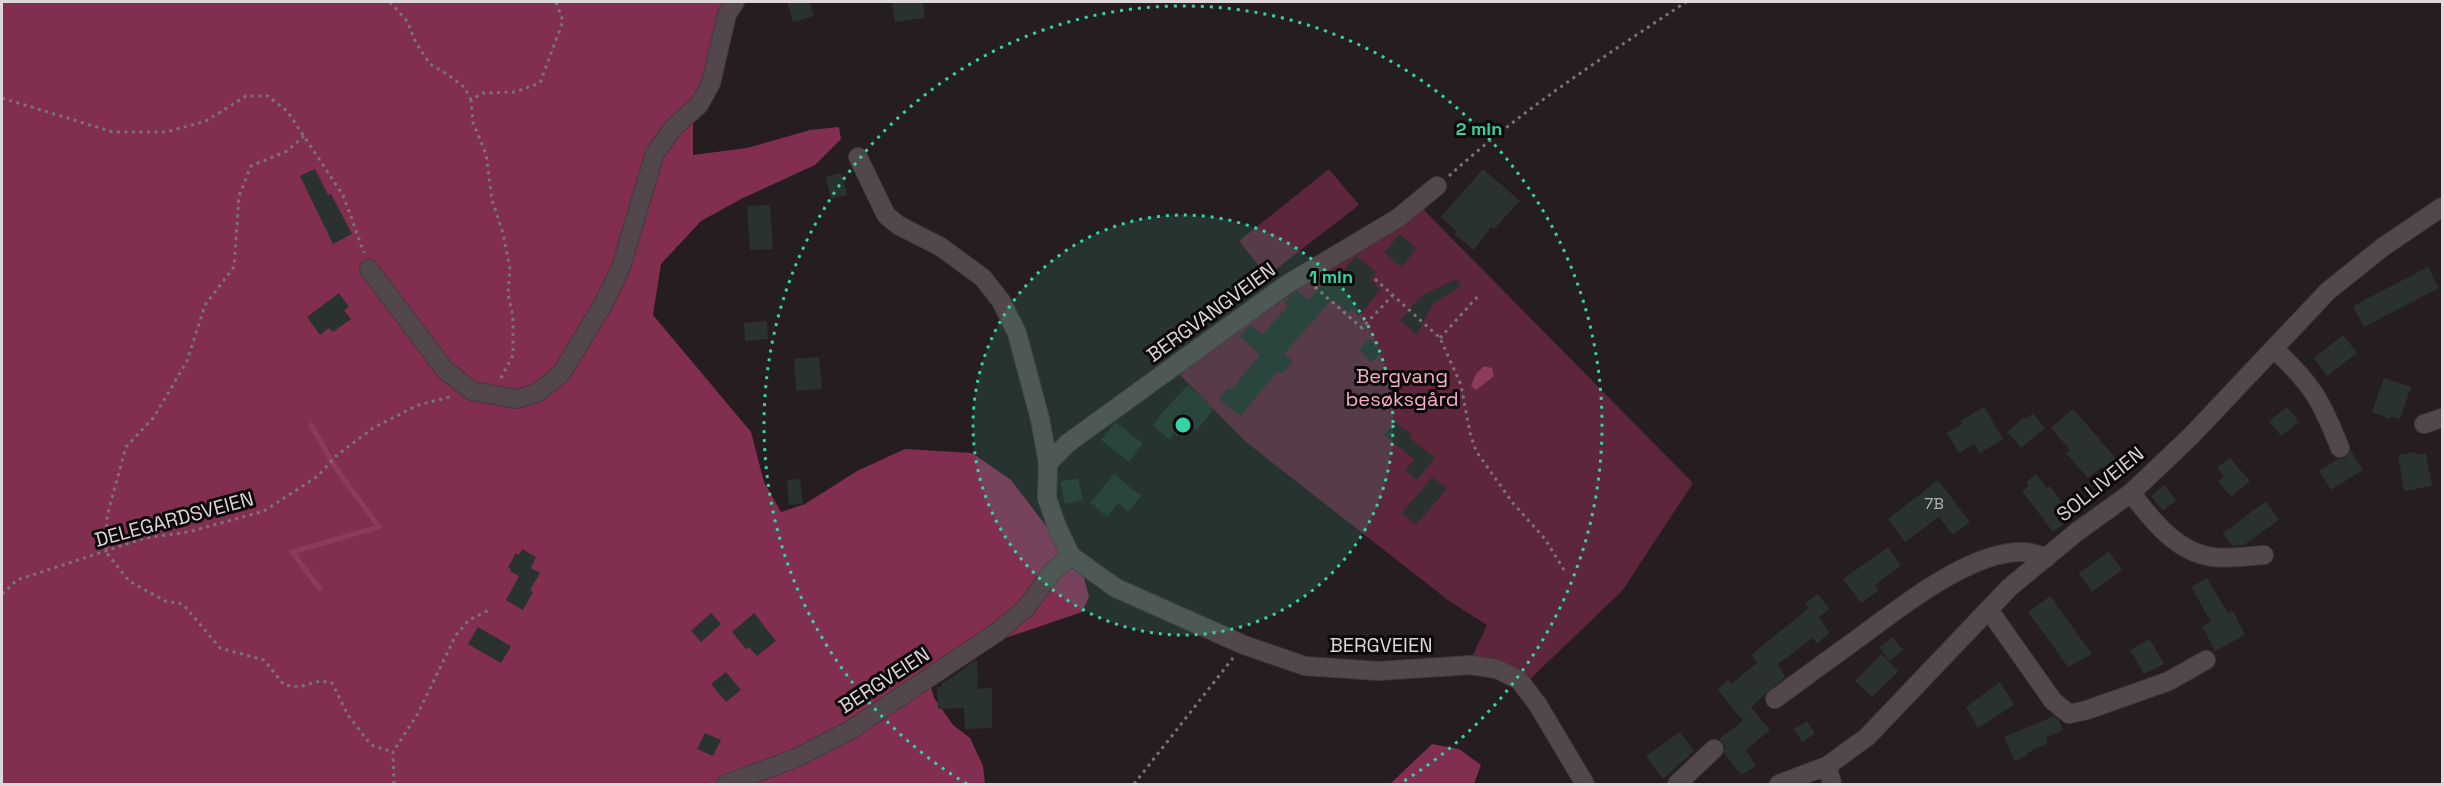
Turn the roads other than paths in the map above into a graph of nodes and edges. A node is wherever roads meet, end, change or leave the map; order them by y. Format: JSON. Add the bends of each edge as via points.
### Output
{"nodes":[{"id":1,"x":735,"y":2,"type":"edge"},
{"id":2,"x":858,"y":157,"type":"dead end"},
{"id":3,"x":1437,"y":186,"type":"road end"},
{"id":4,"x":2442,"y":207,"type":"edge"},
{"id":5,"x":369,"y":269,"type":"road end"},
{"id":6,"x":2274,"y":349,"type":"junction"},
{"id":7,"x":2442,"y":418,"type":"edge"},
{"id":8,"x":2424,"y":424,"type":"dead end"},
{"id":9,"x":2340,"y":448,"type":"dead end"},
{"id":10,"x":1048,"y":463,"type":"junction"},
{"id":11,"x":2131,"y":493,"type":"junction"},
{"id":12,"x":2264,"y":555,"type":"dead end"},
{"id":13,"x":1071,"y":556,"type":"junction"},
{"id":14,"x":2046,"y":558,"type":"junction"},
{"id":15,"x":1989,"y":610,"type":"junction"},
{"id":16,"x":2206,"y":660,"type":"dead end"},
{"id":17,"x":1774,"y":699,"type":"dead end"},
{"id":18,"x":1714,"y":749,"type":"dead end"},
{"id":19,"x":1827,"y":766,"type":"junction"},
{"id":20,"x":726,"y":784,"type":"edge"},
{"id":21,"x":1585,"y":784,"type":"edge"},
{"id":22,"x":1677,"y":784,"type":"edge"},
{"id":23,"x":1779,"y":784,"type":"edge"},
{"id":24,"x":1832,"y":784,"type":"edge"}],
"edges":[{"from":1,"to":5,"type":"street","via":[[727,14],[711,83],[699,105],[674,127],[655,153],[621,267],[604,303],[561,374],[537,393],[516,399],[471,391],[445,370]]},
{"from":2,"to":10,"type":"street","name":"BERGVEIEN","via":[[886,215],[941,247],[983,278],[1001,301],[1020,344]]},
{"from":3,"to":10,"type":"street","name":"BERGVANGVEIEN","via":[[1398,218],[1303,275],[1068,442]]},
{"from":4,"to":6,"type":"street","name":"SOLLIVEIEN","via":[[2328,291]]},
{"from":6,"to":9,"type":"street","via":[[2313,388]]},
{"from":6,"to":11,"type":"street","name":"SOLLIVEIEN"},
{"from":7,"to":8,"type":"street"},
{"from":10,"to":13,"type":"street","name":"BERGVEIEN","via":[[1047,498]]},
{"from":11,"to":12,"type":"street","via":[[2154,523],[2184,547],[2214,557]]},
{"from":11,"to":14,"type":"street","name":"SOLLIVEIEN"},
{"from":13,"to":20,"type":"street","name":"BERGVEIEN","via":[[1052,572],[1026,608],[996,633],[859,725],[796,758]]},
{"from":13,"to":21,"type":"street","name":"BERGVEIEN","via":[[1116,588],[1244,645],[1305,666],[1378,671],[1471,665],[1497,669],[1519,680]]},
{"from":14,"to":15,"type":"street","name":"SOLLIVEIEN"},
{"from":14,"to":17,"type":"street","via":[[2026,551],[2012,553],[1935,582]]},
{"from":15,"to":16,"type":"street","via":[[2053,701],[2069,714],[2169,681]]},
{"from":15,"to":19,"type":"street","name":"SOLLIVEIEN","via":[[1875,729]]},
{"from":18,"to":22,"type":"street"},
{"from":19,"to":23,"type":"street","name":"SOLLIVEIEN"},
{"from":19,"to":24,"type":"street"}]}
